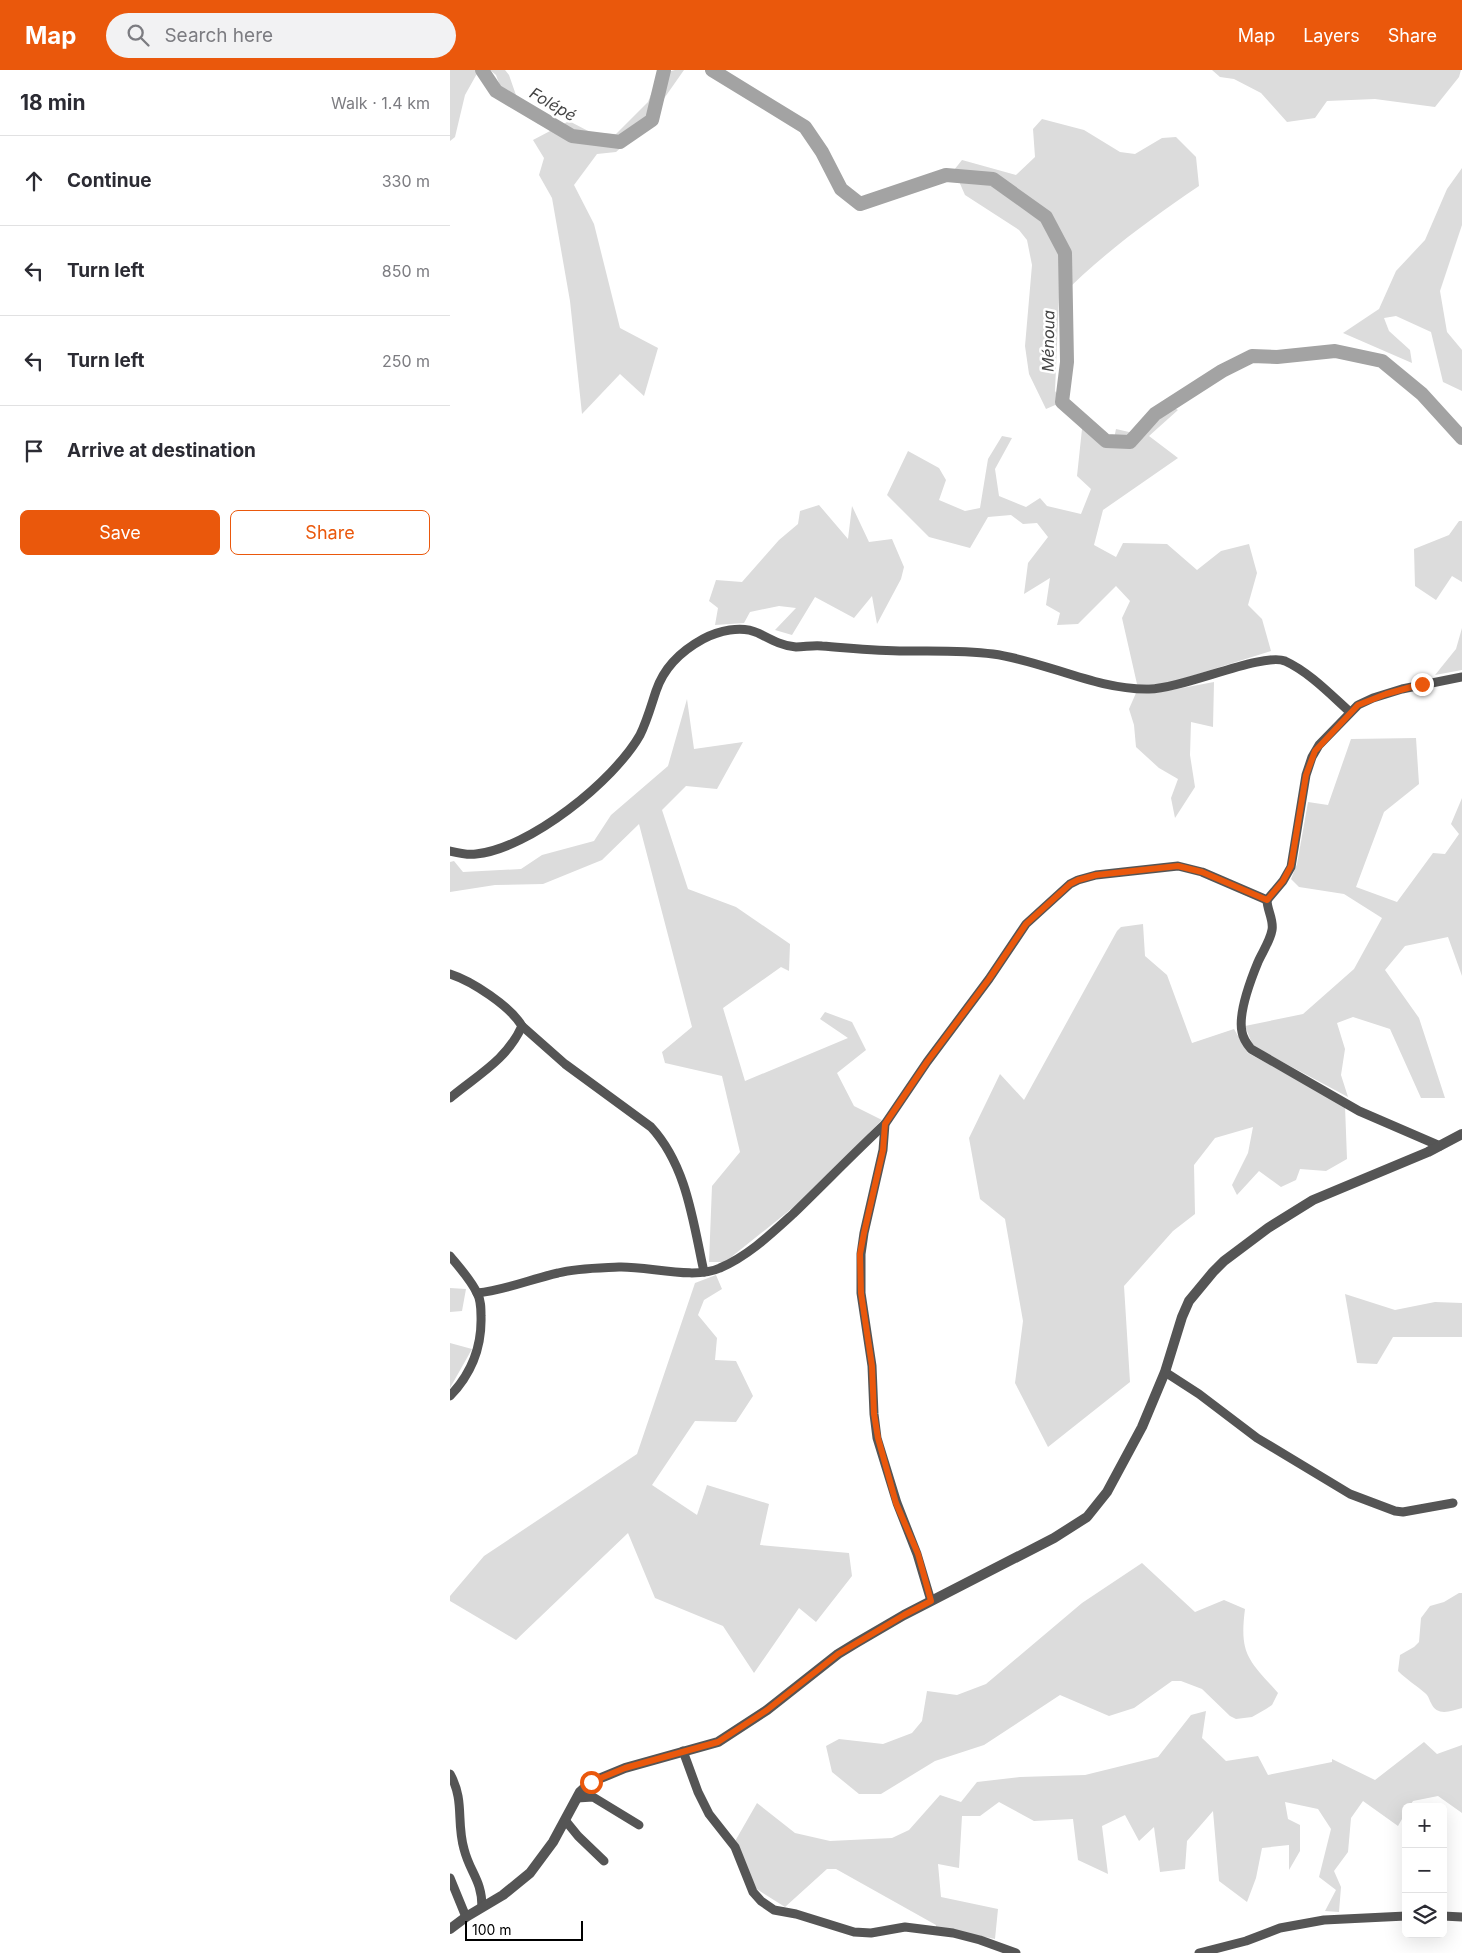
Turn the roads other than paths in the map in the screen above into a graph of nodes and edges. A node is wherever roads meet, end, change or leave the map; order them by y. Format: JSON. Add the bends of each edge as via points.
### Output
{"nodes":[{"id":1,"x":1462,"y":677,"type":"edge"},
{"id":2,"x":1350,"y":712,"type":"junction"},
{"id":3,"x":450,"y":851,"type":"edge"},
{"id":4,"x":1267,"y":900,"type":"junction"},
{"id":5,"x":450,"y":974,"type":"edge"},
{"id":6,"x":522,"y":1026,"type":"junction"},
{"id":7,"x":450,"y":1098,"type":"edge"},
{"id":8,"x":885,"y":1124,"type":"junction"},
{"id":9,"x":1462,"y":1134,"type":"edge"},
{"id":10,"x":1440,"y":1146,"type":"junction"},
{"id":11,"x":450,"y":1256,"type":"edge"},
{"id":12,"x":704,"y":1272,"type":"junction"},
{"id":13,"x":490,"y":1292,"type":"junction"},
{"id":14,"x":477,"y":1293,"type":"junction"},
{"id":15,"x":481,"y":1304,"type":"junction"},
{"id":16,"x":1165,"y":1372,"type":"junction"},
{"id":17,"x":450,"y":1396,"type":"edge"},
{"id":18,"x":1453,"y":1503,"type":"dead end"},
{"id":19,"x":931,"y":1601,"type":"junction"},
{"id":20,"x":683,"y":1751,"type":"junction"},
{"id":21,"x":450,"y":1774,"type":"edge"},
{"id":22,"x":577,"y":1798,"type":"junction"},
{"id":23,"x":565,"y":1820,"type":"junction"},
{"id":24,"x":639,"y":1825,"type":"dead end"},
{"id":25,"x":604,"y":1861,"type":"dead end"},
{"id":26,"x":450,"y":1878,"type":"edge"},
{"id":27,"x":482,"y":1907,"type":"junction"},
{"id":28,"x":1402,"y":1916,"type":"edge"},
{"id":29,"x":1447,"y":1916,"type":"edge"},
{"id":30,"x":1462,"y":1916,"type":"edge"},
{"id":31,"x":466,"y":1917,"type":"junction"},
{"id":32,"x":450,"y":1929,"type":"edge"},
{"id":33,"x":1016,"y":1953,"type":"edge"},
{"id":34,"x":1200,"y":1953,"type":"edge"}],
"edges":[{"from":1,"to":2,"type":"street","via":[[1386,694],[1358,705]]},
{"from":2,"to":3,"type":"street","via":[[1320,685],[1277,659],[1164,688],[1129,689],[995,654],[796,647],[751,630],[733,630],[706,637],[676,658],[661,678],[634,745],[607,776],[570,810],[503,846],[475,854]]},
{"from":2,"to":4,"type":"street","via":[[1312,757],[1291,866]]},
{"from":4,"to":8,"type":"street","via":[[1202,872],[1178,866],[1096,875],[1070,884],[1026,924]]},
{"from":4,"to":10,"type":"street","via":[[1273,926],[1246,997],[1241,1021],[1245,1042],[1251,1049],[1359,1110]]},
{"from":5,"to":6,"type":"street","via":[[479,988]]},
{"from":6,"to":7,"type":"street","via":[[502,1056]]},
{"from":6,"to":12,"type":"street","via":[[565,1064],[651,1127],[663,1140],[687,1195]]},
{"from":8,"to":12,"type":"street","via":[[770,1235],[730,1264]]},
{"from":8,"to":19,"type":"street","via":[[883,1150],[860,1254],[861,1293],[878,1438],[896,1503],[918,1554]]},
{"from":9,"to":10,"type":"street"},
{"from":10,"to":16,"type":"street","via":[[1313,1200],[1224,1261],[1190,1301],[1176,1330]]},
{"from":11,"to":14,"type":"street"},
{"from":12,"to":13,"type":"street","via":[[600,1268],[560,1272]]},
{"from":13,"to":14,"type":"street"},
{"from":13,"to":15,"type":"street"},
{"from":14,"to":15,"type":"street"},
{"from":15,"to":17,"type":"street","via":[[482,1334],[478,1349],[467,1374]]},
{"from":16,"to":18,"type":"street","via":[[1257,1438],[1350,1494],[1395,1511]]},
{"from":16,"to":19,"type":"street","via":[[1125,1460],[1107,1492],[1087,1517],[1045,1543]]},
{"from":19,"to":20,"type":"street","via":[[838,1654],[731,1735],[706,1746]]},
{"from":20,"to":22,"type":"street","via":[[598,1777]]},
{"from":20,"to":33,"type":"street","via":[[698,1792],[709,1814],[734,1847],[753,1892],[774,1910],[854,1932],[870,1933],[905,1926],[953,1933]]},
{"from":21,"to":27,"type":"street","via":[[459,1795],[464,1848],[482,1890]]},
{"from":22,"to":23,"type":"street"},
{"from":22,"to":24,"type":"street","via":[[593,1797]]},
{"from":23,"to":25,"type":"street"},
{"from":23,"to":27,"type":"street","via":[[530,1873]]},
{"from":26,"to":31,"type":"street"},
{"from":27,"to":31,"type":"street"},
{"from":28,"to":34,"type":"street","via":[[1324,1920],[1280,1928]]},
{"from":29,"to":30,"type":"street"},
{"from":31,"to":32,"type":"street"}]}
